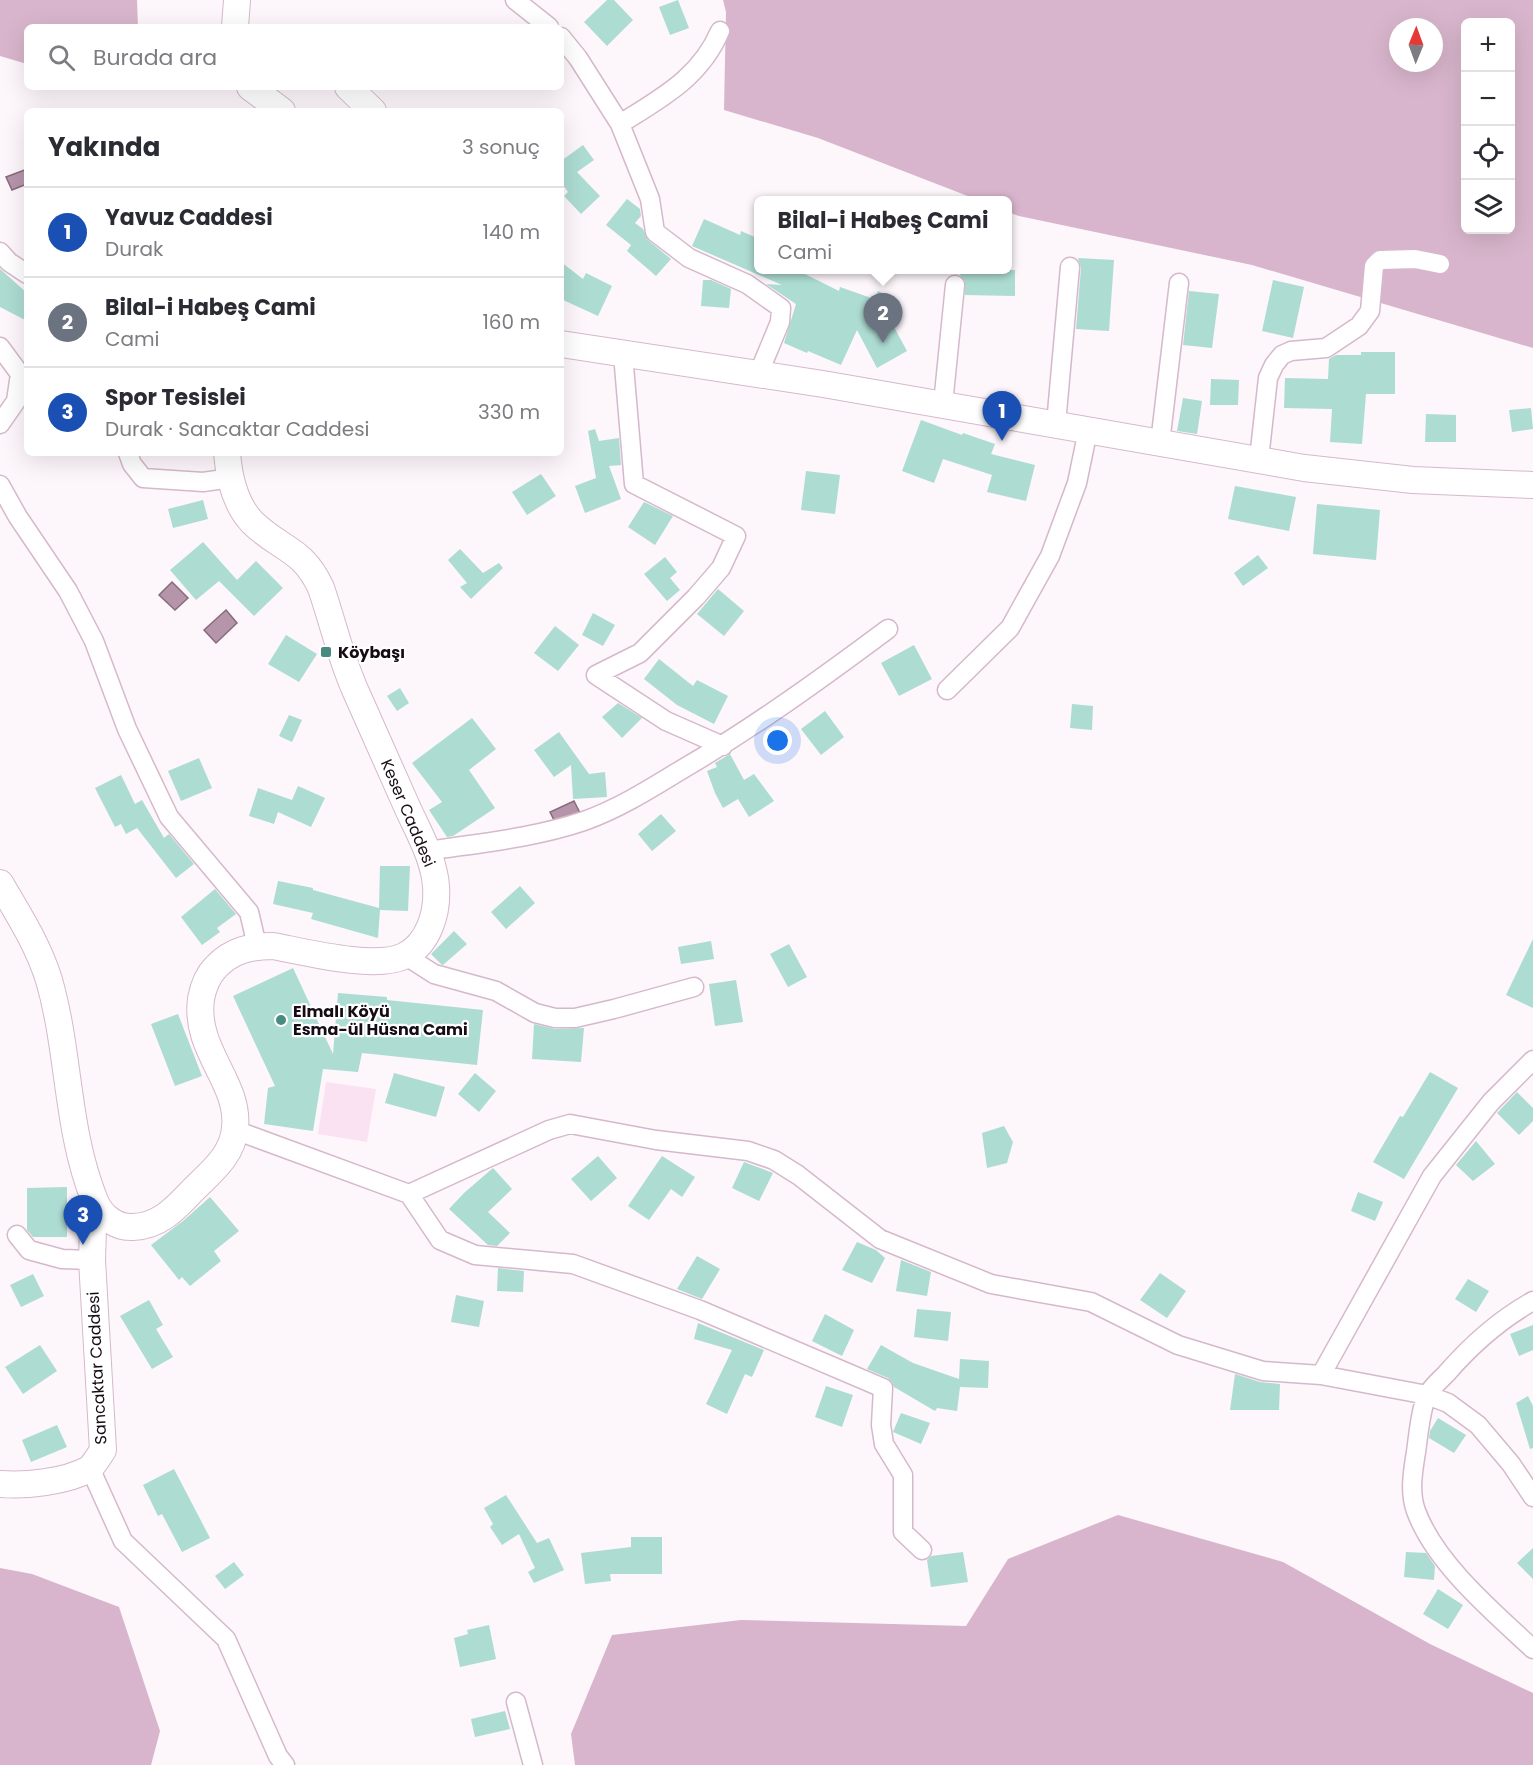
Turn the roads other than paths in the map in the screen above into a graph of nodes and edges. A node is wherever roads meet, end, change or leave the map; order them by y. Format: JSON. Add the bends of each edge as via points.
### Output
{"nodes":[{"id":1,"x":237,"y":0,"type":"edge"},
{"id":2,"x":515,"y":0,"type":"edge"},
{"id":3,"x":237,"y":24,"type":"edge"},
{"id":4,"x":545,"y":24,"type":"edge"},
{"id":5,"x":720,"y":31,"type":"dead end"},
{"id":6,"x":564,"y":41,"type":"edge"},
{"id":7,"x":254,"y":90,"type":"edge"},
{"id":8,"x":351,"y":90,"type":"edge"},
{"id":9,"x":278,"y":108,"type":"edge"},
{"id":10,"x":370,"y":108,"type":"edge"},
{"id":11,"x":620,"y":124,"type":"junction"},
{"id":12,"x":0,"y":252,"type":"edge"},
{"id":13,"x":1440,"y":264,"type":"dead end"},
{"id":14,"x":1070,"y":267,"type":"dead end"},
{"id":15,"x":24,"y":272,"type":"edge"},
{"id":16,"x":1179,"y":283,"type":"dead end"},
{"id":17,"x":955,"y":285,"type":"dead end"},
{"id":18,"x":564,"y":344,"type":"edge"},
{"id":19,"x":0,"y":347,"type":"edge"},
{"id":20,"x":623,"y":354,"type":"junction"},
{"id":21,"x":758,"y":375,"type":"junction"},
{"id":22,"x":943,"y":404,"type":"junction"},
{"id":23,"x":0,"y":424,"type":"edge"},
{"id":24,"x":1056,"y":424,"type":"junction"},
{"id":25,"x":1088,"y":430,"type":"junction"},
{"id":26,"x":1160,"y":443,"type":"junction"},
{"id":27,"x":129,"y":456,"type":"edge"},
{"id":28,"x":227,"y":456,"type":"edge"},
{"id":29,"x":1259,"y":459,"type":"junction"},
{"id":30,"x":231,"y":478,"type":"junction"},
{"id":31,"x":0,"y":484,"type":"edge"},
{"id":32,"x":1533,"y":485,"type":"edge"},
{"id":33,"x":888,"y":629,"type":"dead end"},
{"id":34,"x":947,"y":690,"type":"dead end"},
{"id":35,"x":723,"y":746,"type":"junction"},
{"id":36,"x":428,"y":851,"type":"junction"},
{"id":37,"x":0,"y":883,"type":"edge"},
{"id":38,"x":257,"y":946,"type":"junction"},
{"id":39,"x":406,"y":956,"type":"junction"},
{"id":40,"x":694,"y":987,"type":"dead end"},
{"id":41,"x":1533,"y":1060,"type":"edge"},
{"id":42,"x":235,"y":1130,"type":"junction"},
{"id":43,"x":409,"y":1194,"type":"junction"},
{"id":44,"x":98,"y":1209,"type":"junction"},
{"id":45,"x":17,"y":1235,"type":"dead end"},
{"id":46,"x":92,"y":1260,"type":"junction"},
{"id":47,"x":1533,"y":1301,"type":"edge"},
{"id":48,"x":1321,"y":1375,"type":"junction"},
{"id":49,"x":1427,"y":1395,"type":"junction"},
{"id":50,"x":90,"y":1468,"type":"junction"},
{"id":51,"x":0,"y":1484,"type":"edge"},
{"id":52,"x":1533,"y":1497,"type":"edge"},
{"id":53,"x":922,"y":1550,"type":"dead end"},
{"id":54,"x":1533,"y":1649,"type":"edge"},
{"id":55,"x":516,"y":1702,"type":"dead end"},
{"id":56,"x":285,"y":1765,"type":"edge"},
{"id":57,"x":533,"y":1765,"type":"edge"}],
"edges":[{"from":1,"to":3,"type":"street"},
{"from":2,"to":4,"type":"street"},
{"from":5,"to":11,"type":"street","via":[[712,50],[689,76]]},
{"from":6,"to":11,"type":"street"},
{"from":7,"to":9,"type":"street"},
{"from":8,"to":10,"type":"street"},
{"from":11,"to":21,"type":"street","via":[[650,199],[655,232],[689,258],[747,284],[781,308],[780,322]]},
{"from":12,"to":15,"type":"street"},
{"from":13,"to":29,"type":"street","via":[[1415,259],[1380,260],[1374,266],[1370,311],[1359,326],[1326,348],[1282,355],[1268,378]]},
{"from":14,"to":24,"type":"street"},
{"from":16,"to":26,"type":"street"},
{"from":17,"to":22,"type":"street"},
{"from":18,"to":20,"type":"street"},
{"from":19,"to":23,"type":"street","via":[[20,374],[16,401]]},
{"from":20,"to":21,"type":"street"},
{"from":20,"to":35,"type":"street","via":[[634,484],[736,536],[721,568],[640,653],[596,675],[666,721]]},
{"from":21,"to":22,"type":"street"},
{"from":22,"to":24,"type":"street"},
{"from":24,"to":25,"type":"street"},
{"from":25,"to":26,"type":"street"},
{"from":25,"to":34,"type":"street","via":[[1077,483],[1050,556],[1010,628]]},
{"from":26,"to":29,"type":"street"},
{"from":27,"to":30,"type":"street","via":[[142,478],[203,482]]},
{"from":28,"to":30,"type":"street","name":"Keser Caddesi"},
{"from":29,"to":32,"type":"street","via":[[1337,473]]},
{"from":30,"to":36,"type":"street","name":"Keser Caddesi","via":[[237,500],[251,521],[295,552],[314,572],[355,691]]},
{"from":31,"to":38,"type":"street","via":[[68,591],[94,641],[127,729],[169,817],[249,912]]},
{"from":33,"to":35,"type":"street"},
{"from":35,"to":36,"type":"street","via":[[648,790],[586,820],[547,832]]},
{"from":36,"to":39,"type":"street","name":"Keser Caddesi","via":[[436,884],[435,911],[425,938]]},
{"from":37,"to":44,"type":"street","via":[[33,938],[49,981],[78,1152]]},
{"from":38,"to":39,"type":"street","via":[[367,961]]},
{"from":38,"to":42,"type":"street","via":[[235,953],[213,970],[200,1005],[207,1048],[233,1100]]},
{"from":39,"to":40,"type":"street","via":[[434,974],[496,992],[535,1013],[555,1018],[614,1010]]},
{"from":41,"to":48,"type":"street","via":[[1491,1102],[1432,1176]]},
{"from":42,"to":43,"type":"street"},
{"from":42,"to":44,"type":"street","via":[[222,1162],[155,1222],[130,1227],[117,1224]]},
{"from":43,"to":48,"type":"street","via":[[570,1124],[656,1140],[748,1150],[798,1175],[880,1239],[991,1284],[1091,1302],[1178,1345],[1263,1371]]},
{"from":43,"to":53,"type":"street","via":[[440,1240],[475,1255],[573,1264],[700,1310],[883,1388],[884,1444],[903,1475],[903,1532]]},
{"from":44,"to":46,"type":"street","name":"Sancaktar Caddesi"},
{"from":45,"to":46,"type":"street","via":[[29,1250],[62,1259]]},
{"from":46,"to":50,"type":"street","name":"Sancaktar Caddesi","via":[[102,1450]]},
{"from":47,"to":49,"type":"street","via":[[1475,1342]]},
{"from":48,"to":49,"type":"street"},
{"from":49,"to":52,"type":"street","via":[[1448,1403],[1478,1425]]},
{"from":49,"to":54,"type":"street","via":[[1412,1476],[1415,1509],[1443,1559]]},
{"from":50,"to":51,"type":"street","name":"Sancaktar Caddesi","via":[[60,1479]]},
{"from":50,"to":56,"type":"street","via":[[123,1541],[226,1639]]},
{"from":55,"to":57,"type":"street"}]}
